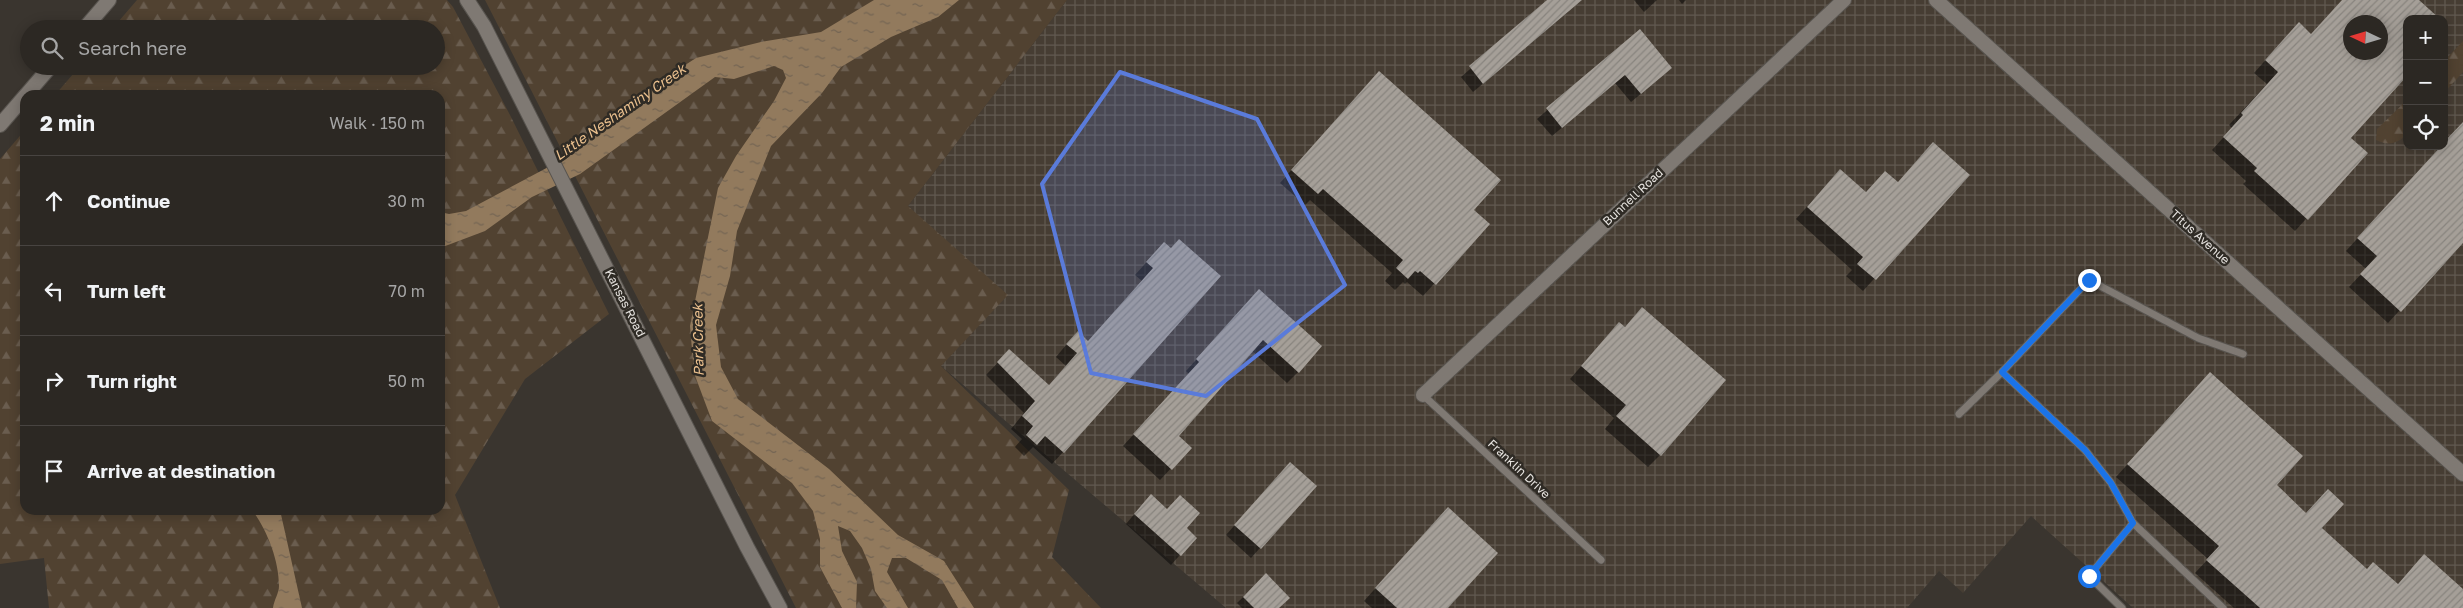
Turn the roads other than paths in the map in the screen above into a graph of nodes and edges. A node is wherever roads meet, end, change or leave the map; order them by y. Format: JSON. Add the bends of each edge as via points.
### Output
{"nodes":[{"id":1,"x":109,"y":0,"type":"edge"},
{"id":2,"x":467,"y":0,"type":"edge"},
{"id":3,"x":1844,"y":0,"type":"edge"},
{"id":4,"x":1936,"y":0,"type":"edge"},
{"id":5,"x":92,"y":20,"type":"edge"},
{"id":6,"x":43,"y":75,"type":"edge"},
{"id":7,"x":30,"y":90,"type":"edge"},
{"id":8,"x":20,"y":102,"type":"edge"},
{"id":9,"x":0,"y":125,"type":"edge"},
{"id":10,"x":2243,"y":354,"type":"dead end"},
{"id":11,"x":2002,"y":372,"type":"junction"},
{"id":12,"x":1423,"y":395,"type":"joint"},
{"id":13,"x":1959,"y":414,"type":"dead end"},
{"id":14,"x":2463,"y":474,"type":"edge"},
{"id":15,"x":2133,"y":523,"type":"junction"},
{"id":16,"x":1601,"y":560,"type":"dead end"},
{"id":17,"x":780,"y":608,"type":"edge"},
{"id":18,"x":2122,"y":608,"type":"edge"},
{"id":19,"x":2223,"y":608,"type":"edge"}],
"edges":[{"from":1,"to":5,"type":"street"},
{"from":2,"to":17,"type":"street","name":"Kansas Road","via":[[484,26]]},
{"from":3,"to":12,"type":"street","name":"Bunnell Road"},
{"from":4,"to":14,"type":"street","name":"Titus Avenue"},
{"from":6,"to":7,"type":"street"},
{"from":8,"to":9,"type":"street"},
{"from":10,"to":11,"type":"lane","via":[[2198,338],[2089,280]]},
{"from":11,"to":13,"type":"lane"},
{"from":11,"to":15,"type":"lane","via":[[2085,450],[2111,483]]},
{"from":12,"to":16,"type":"lane","name":"Franklin Drive"},
{"from":15,"to":18,"type":"lane","via":[[2089,576]]},
{"from":15,"to":19,"type":"lane"}]}
